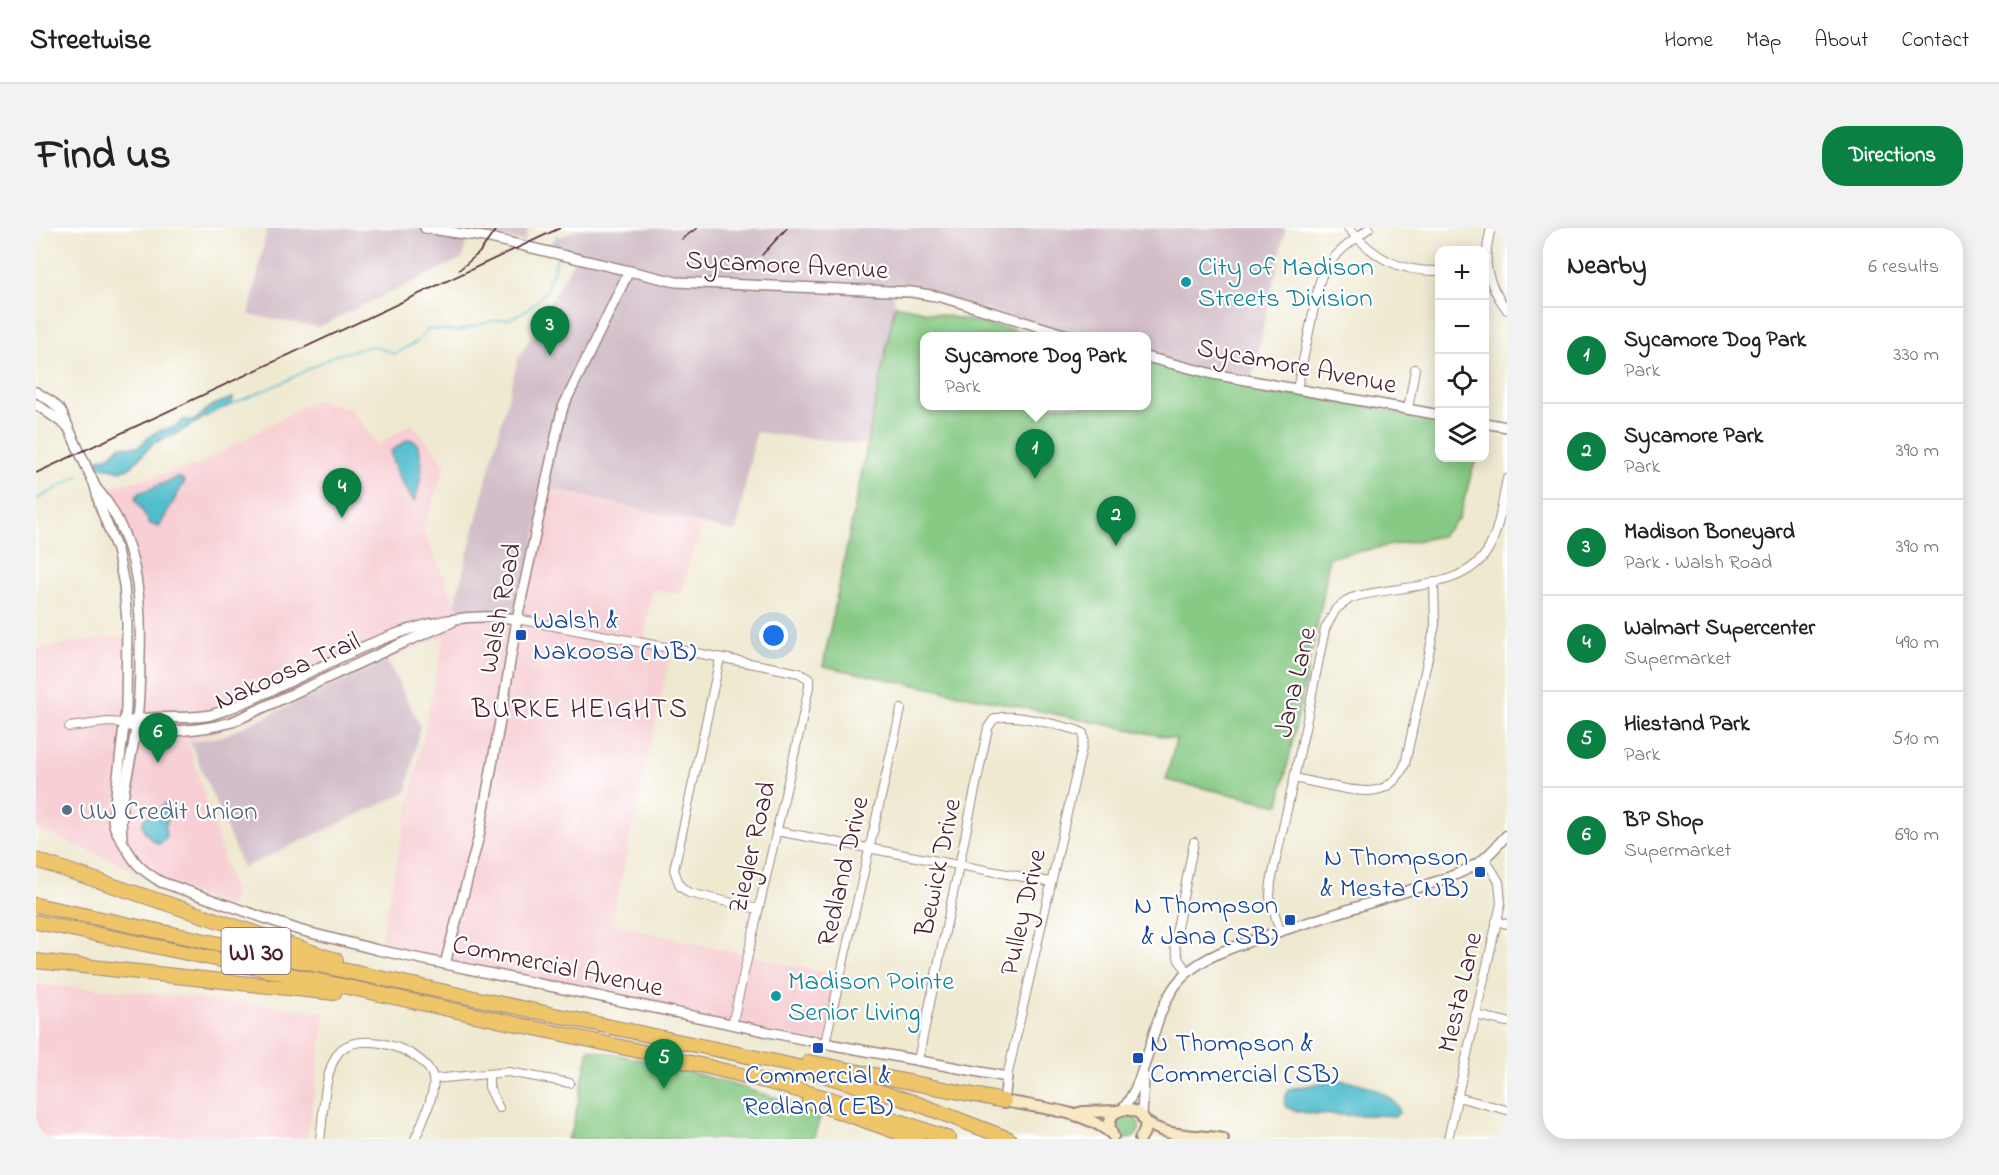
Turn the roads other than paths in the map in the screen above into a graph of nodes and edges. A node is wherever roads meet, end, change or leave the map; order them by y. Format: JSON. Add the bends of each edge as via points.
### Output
{"nodes":[{"id":1,"x":425,"y":228,"type":"edge"},
{"id":2,"x":1348,"y":228,"type":"edge"},
{"id":3,"x":1369,"y":228,"type":"edge"},
{"id":4,"x":1491,"y":228,"type":"edge"},
{"id":5,"x":1357,"y":238,"type":"junction"},
{"id":6,"x":1487,"y":246,"type":"edge"},
{"id":7,"x":629,"y":271,"type":"junction"},
{"id":8,"x":1435,"y":271,"type":"edge"},
{"id":9,"x":1489,"y":276,"type":"edge"},
{"id":10,"x":1507,"y":310,"type":"edge"},
{"id":11,"x":1060,"y":332,"type":"edge"},
{"id":12,"x":1151,"y":358,"type":"edge"},
{"id":13,"x":1415,"y":369,"type":"dead end"},
{"id":14,"x":1297,"y":389,"type":"junction"},
{"id":15,"x":36,"y":392,"type":"edge"},
{"id":16,"x":36,"y":404,"type":"edge"},
{"id":17,"x":1408,"y":410,"type":"junction"},
{"id":18,"x":1435,"y":414,"type":"edge"},
{"id":19,"x":1489,"y":424,"type":"edge"},
{"id":20,"x":67,"y":426,"type":"junction"},
{"id":21,"x":1507,"y":427,"type":"edge"},
{"id":22,"x":1507,"y":479,"type":"edge"},
{"id":23,"x":95,"y":486,"type":"junction"},
{"id":24,"x":1434,"y":582,"type":"junction"},
{"id":25,"x":463,"y":619,"type":"junction"},
{"id":26,"x":517,"y":619,"type":"junction"},
{"id":27,"x":720,"y":658,"type":"junction"},
{"id":28,"x":809,"y":679,"type":"joint"},
{"id":29,"x":901,"y":709,"type":"dead end"},
{"id":30,"x":124,"y":723,"type":"junction"},
{"id":31,"x":136,"y":724,"type":"junction"},
{"id":32,"x":69,"y":727,"type":"dead end"},
{"id":33,"x":1083,"y":734,"type":"joint"},
{"id":34,"x":1294,"y":778,"type":"junction"},
{"id":35,"x":776,"y":831,"type":"junction"},
{"id":36,"x":1507,"y":835,"type":"edge"},
{"id":37,"x":123,"y":842,"type":"junction"},
{"id":38,"x":1194,"y":842,"type":"dead end"},
{"id":39,"x":869,"y":848,"type":"junction"},
{"id":40,"x":36,"y":851,"type":"edge"},
{"id":41,"x":1485,"y":858,"type":"junction"},
{"id":42,"x":36,"y":860,"type":"edge"},
{"id":43,"x":959,"y":865,"type":"junction"},
{"id":44,"x":1050,"y":882,"type":"junction"},
{"id":45,"x":118,"y":887,"type":"junction"},
{"id":46,"x":36,"y":905,"type":"edge"},
{"id":47,"x":758,"y":909,"type":"junction"},
{"id":48,"x":1496,"y":921,"type":"junction"},
{"id":49,"x":36,"y":922,"type":"edge"},
{"id":50,"x":1507,"y":924,"type":"edge"},
{"id":51,"x":1280,"y":932,"type":"junction"},
{"id":52,"x":36,"y":961,"type":"edge"},
{"id":53,"x":445,"y":964,"type":"junction"},
{"id":54,"x":1188,"y":972,"type":"junction"},
{"id":55,"x":477,"y":997,"type":"junction"},
{"id":56,"x":452,"y":1009,"type":"junction"},
{"id":57,"x":1475,"y":1015,"type":"junction"},
{"id":58,"x":1507,"y":1022,"type":"edge"},
{"id":59,"x":732,"y":1025,"type":"junction"},
{"id":60,"x":693,"y":1043,"type":"junction"},
{"id":61,"x":825,"y":1043,"type":"junction"},
{"id":62,"x":670,"y":1057,"type":"junction"},
{"id":63,"x":918,"y":1060,"type":"junction"},
{"id":64,"x":1144,"y":1068,"type":"junction"},
{"id":65,"x":489,"y":1074,"type":"junction"},
{"id":66,"x":1007,"y":1077,"type":"junction"},
{"id":67,"x":434,"y":1079,"type":"junction"},
{"id":68,"x":570,"y":1083,"type":"dead end"},
{"id":69,"x":1457,"y":1097,"type":"junction"},
{"id":70,"x":1004,"y":1101,"type":"junction"},
{"id":71,"x":499,"y":1108,"type":"dead end"},
{"id":72,"x":1507,"y":1110,"type":"edge"},
{"id":73,"x":1120,"y":1111,"type":"junction"},
{"id":74,"x":1074,"y":1114,"type":"junction"},
{"id":75,"x":1143,"y":1118,"type":"junction"},
{"id":76,"x":1112,"y":1137,"type":"edge"},
{"id":77,"x":320,"y":1139,"type":"edge"},
{"id":78,"x":415,"y":1139,"type":"edge"},
{"id":79,"x":916,"y":1139,"type":"edge"},
{"id":80,"x":949,"y":1139,"type":"edge"},
{"id":81,"x":1009,"y":1139,"type":"edge"},
{"id":82,"x":1140,"y":1139,"type":"edge"},
{"id":83,"x":1223,"y":1139,"type":"edge"},
{"id":84,"x":1448,"y":1139,"type":"edge"}],
"edges":[{"from":1,"to":7,"type":"street","name":"Sycamore Avenue","via":[[490,238]]},
{"from":2,"to":5,"type":"street"},
{"from":3,"to":5,"type":"street"},
{"from":4,"to":6,"type":"street"},
{"from":5,"to":8,"type":"street","via":[[1392,263],[1410,270]]},
{"from":5,"to":14,"type":"street","via":[[1334,257],[1321,277]]},
{"from":7,"to":11,"type":"street","name":"Sycamore Avenue","via":[[676,282],[912,292]]},
{"from":7,"to":26,"type":"street","name":"Walsh Road","via":[[563,407]]},
{"from":9,"to":10,"type":"street"},
{"from":12,"to":14,"type":"street","name":"Sycamore Avenue"},
{"from":13,"to":17,"type":"street"},
{"from":14,"to":17,"type":"street","name":"Sycamore Avenue"},
{"from":15,"to":20,"type":"street","name":"Commercial Avenue","via":[[61,411]]},
{"from":16,"to":20,"type":"street","name":"Commercial Avenue"},
{"from":17,"to":18,"type":"street","name":"Sycamore Avenue"},
{"from":19,"to":21,"type":"street"},
{"from":20,"to":23,"type":"street","name":"Commercial Avenue"},
{"from":22,"to":24,"type":"street","name":"Jana Lane","via":[[1488,550],[1455,578]]},
{"from":23,"to":30,"type":"street","name":"Commercial Avenue","via":[[117,550],[124,585]]},
{"from":23,"to":31,"type":"street","name":"Commercial Avenue","via":[[122,528],[136,573],[141,633]]},
{"from":24,"to":34,"type":"street","name":"Jana Lane","via":[[1351,598],[1336,609],[1322,640]]},
{"from":24,"to":34,"type":"street","via":[[1436,625],[1405,764],[1394,781],[1368,792]]},
{"from":25,"to":26,"type":"street","name":"Nakoosa Trail"},
{"from":25,"to":31,"type":"street","name":"Nakoosa Trail","via":[[439,620],[411,629],[211,715]]},
{"from":25,"to":31,"type":"street","name":"Nakoosa Trail","via":[[232,722],[181,730]]},
{"from":26,"to":27,"type":"street","name":"Nakoosa Trail"},
{"from":26,"to":53,"type":"street","name":"Walsh Road","via":[[479,836]]},
{"from":27,"to":28,"type":"street","name":"Nakoosa Trail","via":[[799,673]]},
{"from":27,"to":47,"type":"street","via":[[674,870],[680,886],[689,893]]},
{"from":28,"to":35,"type":"street","name":"Ziegler Road"},
{"from":29,"to":39,"type":"street","name":"Redland Drive"},
{"from":30,"to":31,"type":"street","name":"Nakoosa Trail"},
{"from":30,"to":32,"type":"street","name":"Nakoosa Trail"},
{"from":30,"to":37,"type":"street","name":"Commercial Avenue","via":[[113,813]]},
{"from":31,"to":37,"type":"street","name":"Commercial Avenue","via":[[122,812]]},
{"from":33,"to":43,"type":"street","name":"Bewick Drive","via":[[1028,719],[994,720],[988,728]]},
{"from":33,"to":44,"type":"street","name":"Pulley Drive"},
{"from":34,"to":51,"type":"street","name":"Jana Lane","via":[[1270,893]]},
{"from":35,"to":39,"type":"street"},
{"from":35,"to":47,"type":"street","name":"Ziegler Road"},
{"from":36,"to":41,"type":"street"},
{"from":37,"to":53,"type":"street","name":"Commercial Avenue","via":[[138,867],[160,882],[323,937]]},
{"from":38,"to":54,"type":"street","via":[[1174,943]]},
{"from":39,"to":43,"type":"street"},
{"from":39,"to":61,"type":"street","name":"Redland Drive"},
{"from":40,"to":45,"type":"highway"},
{"from":41,"to":48,"type":"street","name":"Mesta Lane","via":[[1501,887]]},
{"from":41,"to":51,"type":"street","via":[[1448,878]]},
{"from":42,"to":45,"type":"highway"},
{"from":43,"to":44,"type":"street"},
{"from":43,"to":63,"type":"street","name":"Bewick Drive"},
{"from":44,"to":66,"type":"street","name":"Pulley Drive"},
{"from":45,"to":55,"type":"highway","via":[[339,961]]},
{"from":46,"to":55,"type":"highway","number":"WI 30"},
{"from":47,"to":59,"type":"street","name":"Ziegler Road"},
{"from":48,"to":50,"type":"street"},
{"from":48,"to":57,"type":"street","name":"Mesta Lane"},
{"from":49,"to":56,"type":"highway","number":"WI 30"},
{"from":51,"to":54,"type":"street","via":[[1241,944],[1202,961]]},
{"from":52,"to":56,"type":"highway","via":[[311,989]]},
{"from":53,"to":59,"type":"street","name":"Commercial Avenue"},
{"from":54,"to":64,"type":"street","via":[[1158,1020]]},
{"from":55,"to":60,"type":"highway","number":"WI 30"},
{"from":56,"to":62,"type":"highway","number":"WI 30"},
{"from":57,"to":58,"type":"street"},
{"from":57,"to":69,"type":"street","name":"Mesta Lane"},
{"from":59,"to":61,"type":"street","name":"Commercial Avenue"},
{"from":60,"to":70,"type":"highway"},
{"from":60,"to":81,"type":"highway","number":"WI 30","via":[[864,1086]]},
{"from":61,"to":63,"type":"street","name":"Commercial Avenue"},
{"from":62,"to":79,"type":"highway"},
{"from":62,"to":80,"type":"highway","number":"WI 30","via":[[818,1095]]},
{"from":63,"to":66,"type":"street","name":"Commercial Avenue"},
{"from":64,"to":73,"type":"street","via":[[1132,1096]]},
{"from":64,"to":75,"type":"street"},
{"from":65,"to":67,"type":"street"},
{"from":65,"to":68,"type":"street","via":[[516,1073]]},
{"from":65,"to":71,"type":"street","via":[[489,1087]]},
{"from":66,"to":70,"type":"street","name":"Pulley Drive"},
{"from":67,"to":77,"type":"street","via":[[427,1067],[402,1049],[361,1041],[342,1048],[329,1073]]},
{"from":67,"to":78,"type":"street"},
{"from":69,"to":72,"type":"street"},
{"from":69,"to":84,"type":"street","name":"Mesta Lane"},
{"from":70,"to":74,"type":"main road"},
{"from":73,"to":74,"type":"main road"},
{"from":73,"to":75,"type":"main road","via":[[1134,1110]]},
{"from":73,"to":76,"type":"main road","via":[[1111,1121]]},
{"from":74,"to":76,"type":"main road","via":[[1097,1122]]},
{"from":75,"to":82,"type":"main road","via":[[1145,1128]]},
{"from":75,"to":83,"type":"main road","via":[[1163,1132]]}]}
